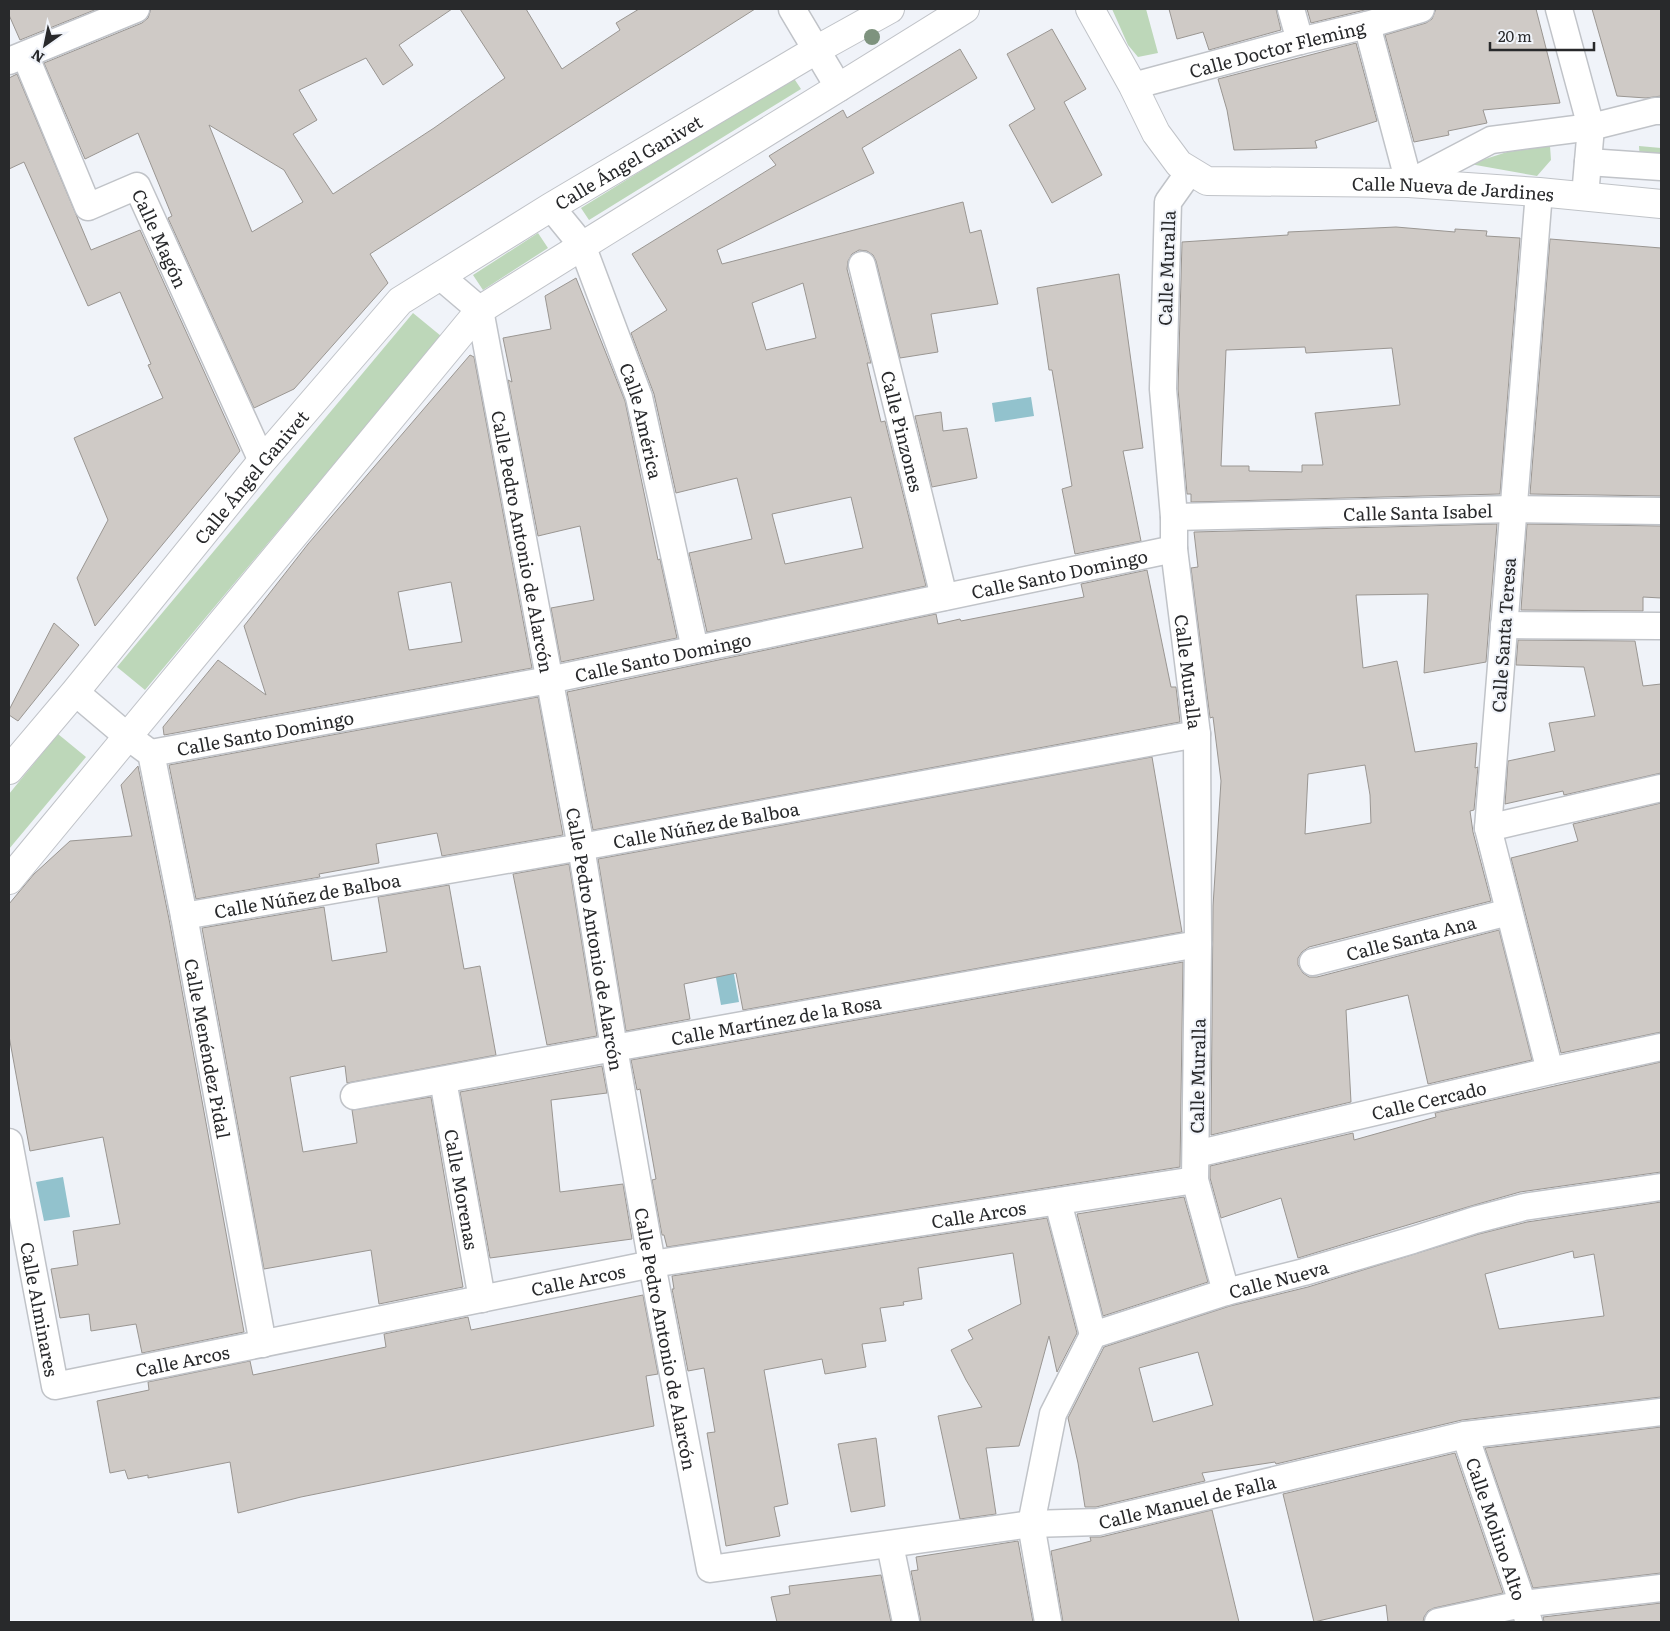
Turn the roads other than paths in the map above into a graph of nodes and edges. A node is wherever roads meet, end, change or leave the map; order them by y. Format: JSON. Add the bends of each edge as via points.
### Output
{"nodes":[{"id":1,"x":136,"y":9,"type":"edge"},
{"id":2,"x":792,"y":9,"type":"edge"},
{"id":3,"x":890,"y":9,"type":"edge"},
{"id":4,"x":965,"y":9,"type":"edge"},
{"id":5,"x":1090,"y":9,"type":"edge"},
{"id":6,"x":1292,"y":9,"type":"edge"},
{"id":7,"x":1421,"y":9,"type":"edge"},
{"id":8,"x":1559,"y":9,"type":"edge"},
{"id":9,"x":1367,"y":25,"type":"junction"},
{"id":10,"x":1300,"y":41,"type":"junction"},
{"id":11,"x":816,"y":50,"type":"junction"},
{"id":12,"x":17,"y":58,"type":"edge"},
{"id":13,"x":1133,"y":86,"type":"junction"},
{"id":14,"x":840,"y":88,"type":"junction"},
{"id":15,"x":1661,"y":111,"type":"edge"},
{"id":16,"x":1591,"y":127,"type":"junction"},
{"id":17,"x":1588,"y":162,"type":"junction"},
{"id":18,"x":1661,"y":167,"type":"edge"},
{"id":19,"x":1190,"y":170,"type":"junction"},
{"id":20,"x":1409,"y":183,"type":"junction"},
{"id":21,"x":1539,"y":192,"type":"junction"},
{"id":22,"x":1585,"y":196,"type":"junction"},
{"id":23,"x":1661,"y":204,"type":"edge"},
{"id":24,"x":551,"y":208,"type":"junction"},
{"id":25,"x":582,"y":245,"type":"junction"},
{"id":26,"x":862,"y":265,"type":"dead end"},
{"id":27,"x":440,"y":276,"type":"junction"},
{"id":28,"x":480,"y":310,"type":"junction"},
{"id":29,"x":262,"y":461,"type":"junction"},
{"id":30,"x":1513,"y":509,"type":"junction"},
{"id":31,"x":1661,"y":511,"type":"edge"},
{"id":32,"x":1174,"y":517,"type":"junction"},
{"id":33,"x":1174,"y":548,"type":"junction"},
{"id":34,"x":944,"y":597,"type":"junction"},
{"id":35,"x":1504,"y":624,"type":"junction"},
{"id":36,"x":1661,"y":626,"type":"edge"},
{"id":37,"x":696,"y":649,"type":"junction"},
{"id":38,"x":550,"y":680,"type":"junction"},
{"id":39,"x":75,"y":692,"type":"junction"},
{"id":40,"x":1197,"y":734,"type":"junction"},
{"id":41,"x":127,"y":736,"type":"junction"},
{"id":42,"x":151,"y":753,"type":"junction"},
{"id":43,"x":9,"y":770,"type":"edge"},
{"id":44,"x":1661,"y":788,"type":"edge"},
{"id":45,"x":1488,"y":828,"type":"junction"},
{"id":46,"x":582,"y":847,"type":"junction"},
{"id":47,"x":9,"y":880,"type":"edge"},
{"id":48,"x":1509,"y":912,"type":"junction"},
{"id":49,"x":184,"y":916,"type":"junction"},
{"id":50,"x":1198,"y":944,"type":"junction"},
{"id":51,"x":1312,"y":962,"type":"dead end"},
{"id":52,"x":1661,"y":1047,"type":"edge"},
{"id":53,"x":614,"y":1048,"type":"junction"},
{"id":54,"x":1550,"y":1071,"type":"junction"},
{"id":55,"x":443,"y":1080,"type":"junction"},
{"id":56,"x":354,"y":1096,"type":"dead end"},
{"id":57,"x":9,"y":1142,"type":"edge"},
{"id":58,"x":1196,"y":1154,"type":"junction"},
{"id":59,"x":1196,"y":1180,"type":"junction"},
{"id":60,"x":1661,"y":1187,"type":"edge"},
{"id":61,"x":1058,"y":1202,"type":"junction"},
{"id":62,"x":652,"y":1264,"type":"junction"},
{"id":63,"x":1226,"y":1292,"type":"junction"},
{"id":64,"x":482,"y":1299,"type":"junction"},
{"id":65,"x":1093,"y":1335,"type":"junction"},
{"id":66,"x":263,"y":1344,"type":"junction"},
{"id":67,"x":55,"y":1386,"type":"joint"},
{"id":68,"x":1661,"y":1412,"type":"edge"},
{"id":69,"x":1464,"y":1435,"type":"junction"},
{"id":70,"x":1031,"y":1524,"type":"junction"},
{"id":71,"x":890,"y":1545,"type":"junction"},
{"id":72,"x":710,"y":1569,"type":"joint"},
{"id":73,"x":1661,"y":1588,"type":"edge"},
{"id":74,"x":1526,"y":1613,"type":"edge"},
{"id":75,"x":906,"y":1622,"type":"edge"},
{"id":76,"x":1048,"y":1622,"type":"edge"},
{"id":77,"x":1438,"y":1622,"type":"edge"}],
"edges":[{"from":1,"to":12,"type":"street"},
{"from":2,"to":11,"type":"street"},
{"from":3,"to":11,"type":"street","name":"Calle Ángel Ganivet"},
{"from":4,"to":14,"type":"street"},
{"from":5,"to":13,"type":"street","name":"Calle Nueva de Jardines"},
{"from":6,"to":10,"type":"street"},
{"from":7,"to":9,"type":"street","name":"Calle Doctor Fleming"},
{"from":8,"to":16,"type":"street"},
{"from":9,"to":10,"type":"street","name":"Calle Doctor Fleming"},
{"from":9,"to":20,"type":"street"},
{"from":10,"to":13,"type":"street","name":"Calle Doctor Fleming"},
{"from":11,"to":14,"type":"street"},
{"from":11,"to":24,"type":"street","name":"Calle Ángel Ganivet"},
{"from":12,"to":29,"type":"street","name":"Calle Magón","via":[[88,207],[137,186]]},
{"from":13,"to":19,"type":"street","name":"Calle Nueva de Jardines","via":[[1156,133],[1179,164]]},
{"from":14,"to":25,"type":"street"},
{"from":15,"to":16,"type":"street"},
{"from":16,"to":17,"type":"street"},
{"from":16,"to":20,"type":"street","via":[[1491,140]]},
{"from":17,"to":18,"type":"street"},
{"from":17,"to":22,"type":"street"},
{"from":19,"to":20,"type":"street","name":"Calle Nueva de Jardines","via":[[1207,181]]},
{"from":19,"to":32,"type":"street","name":"Calle Muralla","via":[[1168,202],[1164,389]]},
{"from":20,"to":21,"type":"street","name":"Calle Nueva de Jardines"},
{"from":21,"to":22,"type":"street","name":"Calle Nueva de Jardines"},
{"from":21,"to":30,"type":"street","name":"Calle Santa Teresa"},
{"from":22,"to":23,"type":"street","name":"Calle Nueva de Jardines"},
{"from":24,"to":25,"type":"street","name":"Calle América"},
{"from":24,"to":27,"type":"street","name":"Calle Ángel Ganivet"},
{"from":25,"to":28,"type":"street"},
{"from":25,"to":37,"type":"street","name":"Calle América","via":[[638,397]]},
{"from":26,"to":34,"type":"street","name":"Calle Pinzones"},
{"from":27,"to":28,"type":"street"},
{"from":27,"to":29,"type":"street","name":"Calle Ángel Ganivet","via":[[400,301]]},
{"from":28,"to":38,"type":"street","name":"Calle Pedro Antonio de Alarcón"},
{"from":28,"to":41,"type":"street"},
{"from":29,"to":39,"type":"street","name":"Calle Ángel Ganivet"},
{"from":30,"to":31,"type":"street","name":"Calle Santa Isabel"},
{"from":30,"to":32,"type":"street","name":"Calle Santa Isabel"},
{"from":30,"to":35,"type":"street","name":"Calle Santa Teresa"},
{"from":32,"to":33,"type":"street","name":"Calle Muralla"},
{"from":33,"to":34,"type":"street","name":"Calle Santo Domingo"},
{"from":33,"to":40,"type":"street","name":"Calle Muralla"},
{"from":34,"to":37,"type":"street","name":"Calle Santo Domingo"},
{"from":35,"to":36,"type":"street"},
{"from":35,"to":45,"type":"street","name":"Calle Santa Teresa"},
{"from":37,"to":38,"type":"street","name":"Calle Santo Domingo"},
{"from":38,"to":42,"type":"street","name":"Calle Santo Domingo"},
{"from":38,"to":46,"type":"street","name":"Calle Pedro Antonio de Alarcón"},
{"from":39,"to":41,"type":"street"},
{"from":39,"to":43,"type":"street","name":"Calle Ángel Ganivet"},
{"from":40,"to":46,"type":"street","name":"Calle Núñez de Balboa"},
{"from":40,"to":50,"type":"street","name":"Calle Muralla"},
{"from":41,"to":42,"type":"street"},
{"from":41,"to":47,"type":"street"},
{"from":42,"to":49,"type":"street","name":"Calle Menéndez Pidal"},
{"from":44,"to":45,"type":"street"},
{"from":45,"to":48,"type":"street","name":"Calle Santa Teresa"},
{"from":46,"to":49,"type":"street","name":"Calle Núñez de Balboa"},
{"from":46,"to":53,"type":"street","name":"Calle Pedro Antonio de Alarcón"},
{"from":48,"to":51,"type":"street","name":"Calle Santa Ana"},
{"from":48,"to":54,"type":"street","name":"Calle Santa Teresa"},
{"from":49,"to":66,"type":"street","name":"Calle Menéndez Pidal"},
{"from":50,"to":53,"type":"street","name":"Calle Martínez de la Rosa"},
{"from":50,"to":58,"type":"street","name":"Calle Muralla"},
{"from":52,"to":54,"type":"street","name":"Calle Cercado"},
{"from":53,"to":55,"type":"street","name":"Calle Martínez de la Rosa"},
{"from":53,"to":62,"type":"street","name":"Calle Pedro Antonio de Alarcón"},
{"from":54,"to":58,"type":"street","name":"Calle Cercado"},
{"from":55,"to":56,"type":"street","name":"Calle Martínez de la Rosa"},
{"from":55,"to":64,"type":"street","name":"Calle Morenas"},
{"from":57,"to":67,"type":"street","name":"Calle Alminares"},
{"from":58,"to":59,"type":"street","name":"Calle Muralla"},
{"from":59,"to":61,"type":"street","name":"Calle Arcos"},
{"from":59,"to":63,"type":"street","name":"Calle Muralla"},
{"from":60,"to":63,"type":"street","name":"Calle Nueva","via":[[1524,1207]]},
{"from":61,"to":62,"type":"street","name":"Calle Arcos"},
{"from":61,"to":65,"type":"street"},
{"from":62,"to":64,"type":"street","name":"Calle Arcos"},
{"from":62,"to":72,"type":"street","name":"Calle Pedro Antonio de Alarcón"},
{"from":63,"to":65,"type":"street","name":"Calle Nueva"},
{"from":64,"to":66,"type":"street","name":"Calle Arcos"},
{"from":65,"to":70,"type":"street","via":[[1053,1414]]},
{"from":66,"to":67,"type":"street","name":"Calle Arcos"},
{"from":68,"to":69,"type":"street","name":"Calle Manuel de Falla"},
{"from":69,"to":70,"type":"street","name":"Calle Manuel de Falla","via":[[1098,1522]]},
{"from":69,"to":74,"type":"street","name":"Calle Molino Alto"},
{"from":70,"to":71,"type":"street","name":"Calle Manuel de Falla"},
{"from":70,"to":76,"type":"street"},
{"from":71,"to":72,"type":"street","name":"Calle Manuel de Falla"},
{"from":71,"to":75,"type":"street"},
{"from":73,"to":74,"type":"street"},
{"from":74,"to":77,"type":"street"}]}
